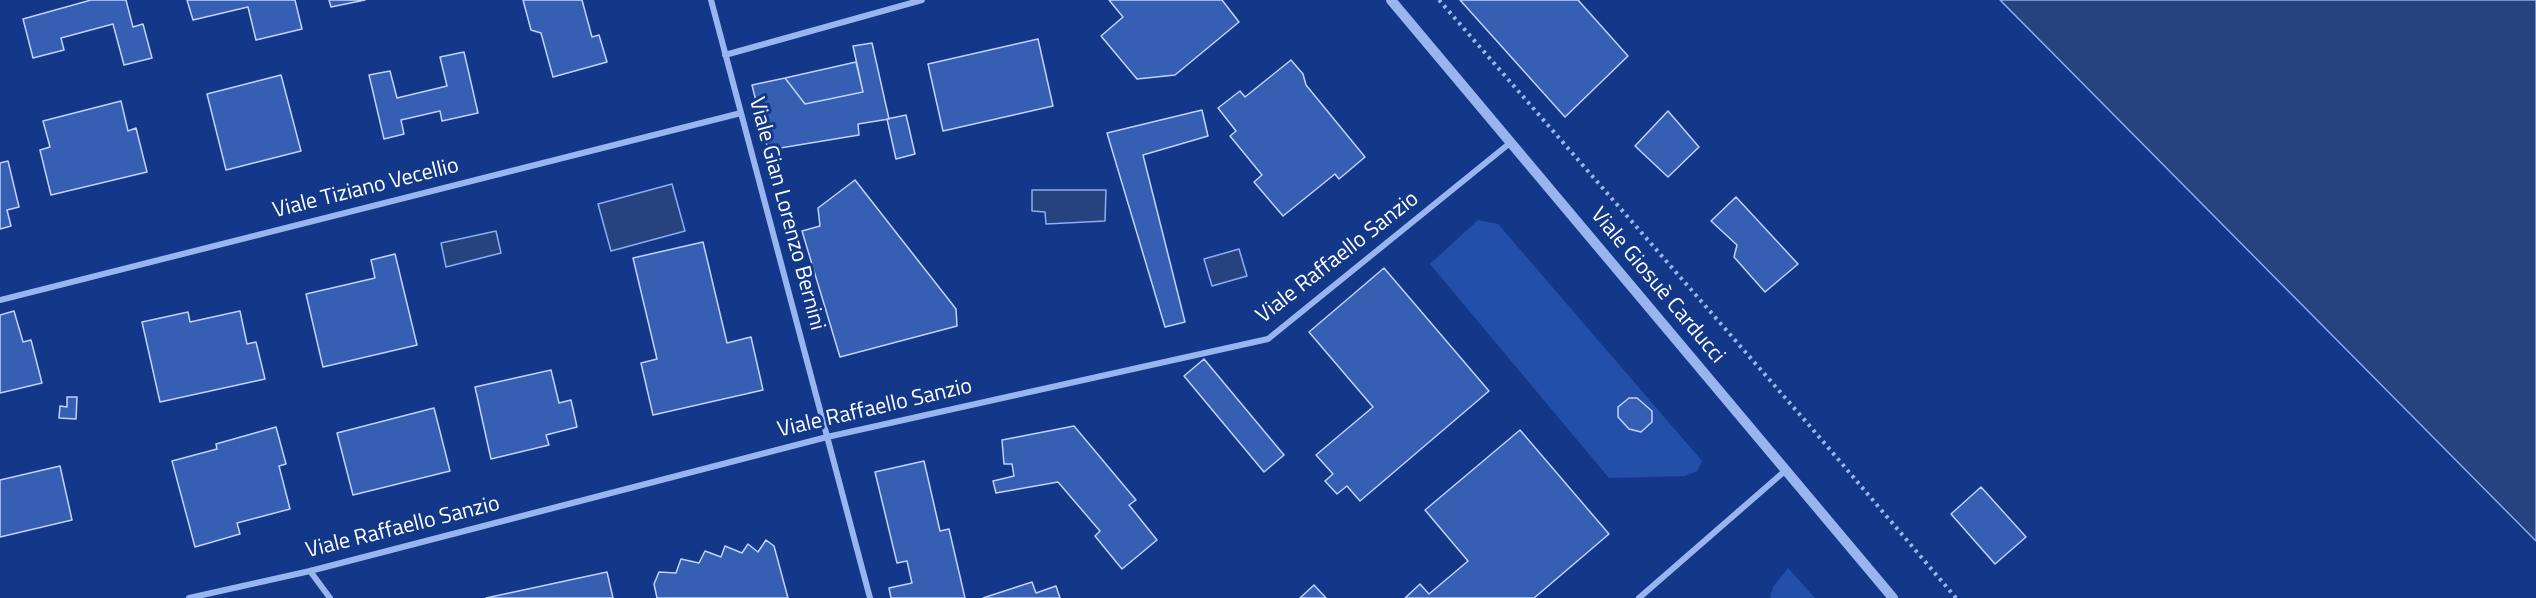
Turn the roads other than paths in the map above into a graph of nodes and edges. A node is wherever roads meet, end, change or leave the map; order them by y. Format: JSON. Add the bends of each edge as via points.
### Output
{"nodes":[{"id":1,"x":711,"y":0,"type":"edge"},
{"id":2,"x":922,"y":0,"type":"edge"},
{"id":3,"x":1391,"y":0,"type":"edge"},
{"id":4,"x":725,"y":55,"type":"junction"},
{"id":5,"x":741,"y":113,"type":"junction"},
{"id":6,"x":1510,"y":143,"type":"junction"},
{"id":7,"x":0,"y":300,"type":"edge"},
{"id":8,"x":827,"y":437,"type":"junction"},
{"id":9,"x":1787,"y":469,"type":"junction"},
{"id":10,"x":310,"y":571,"type":"junction"},
{"id":11,"x":189,"y":598,"type":"edge"},
{"id":12,"x":330,"y":598,"type":"edge"},
{"id":13,"x":870,"y":598,"type":"edge"},
{"id":14,"x":1640,"y":598,"type":"edge"},
{"id":15,"x":1893,"y":598,"type":"edge"}],
"edges":[{"from":1,"to":4,"type":"street","name":"Viale Gian Lorenzo Bernini"},
{"from":2,"to":4,"type":"street"},
{"from":3,"to":6,"type":"street","name":"Viale Giosuè Carducci"},
{"from":4,"to":5,"type":"street","name":"Viale Gian Lorenzo Bernini"},
{"from":5,"to":7,"type":"street","name":"Viale Tiziano Vecellio"},
{"from":5,"to":8,"type":"street","name":"Viale Gian Lorenzo Bernini"},
{"from":6,"to":8,"type":"street","name":"Viale Raffaello Sanzio","via":[[1268,339]]},
{"from":6,"to":9,"type":"street","name":"Viale Giosuè Carducci"},
{"from":8,"to":10,"type":"street","name":"Viale Raffaello Sanzio"},
{"from":8,"to":13,"type":"street","name":"Viale Gian Lorenzo Bernini"},
{"from":9,"to":14,"type":"street"},
{"from":9,"to":15,"type":"street","name":"Viale Giosuè Carducci"},
{"from":10,"to":11,"type":"street","name":"Viale Raffaello Sanzio"},
{"from":10,"to":12,"type":"street"}]}
